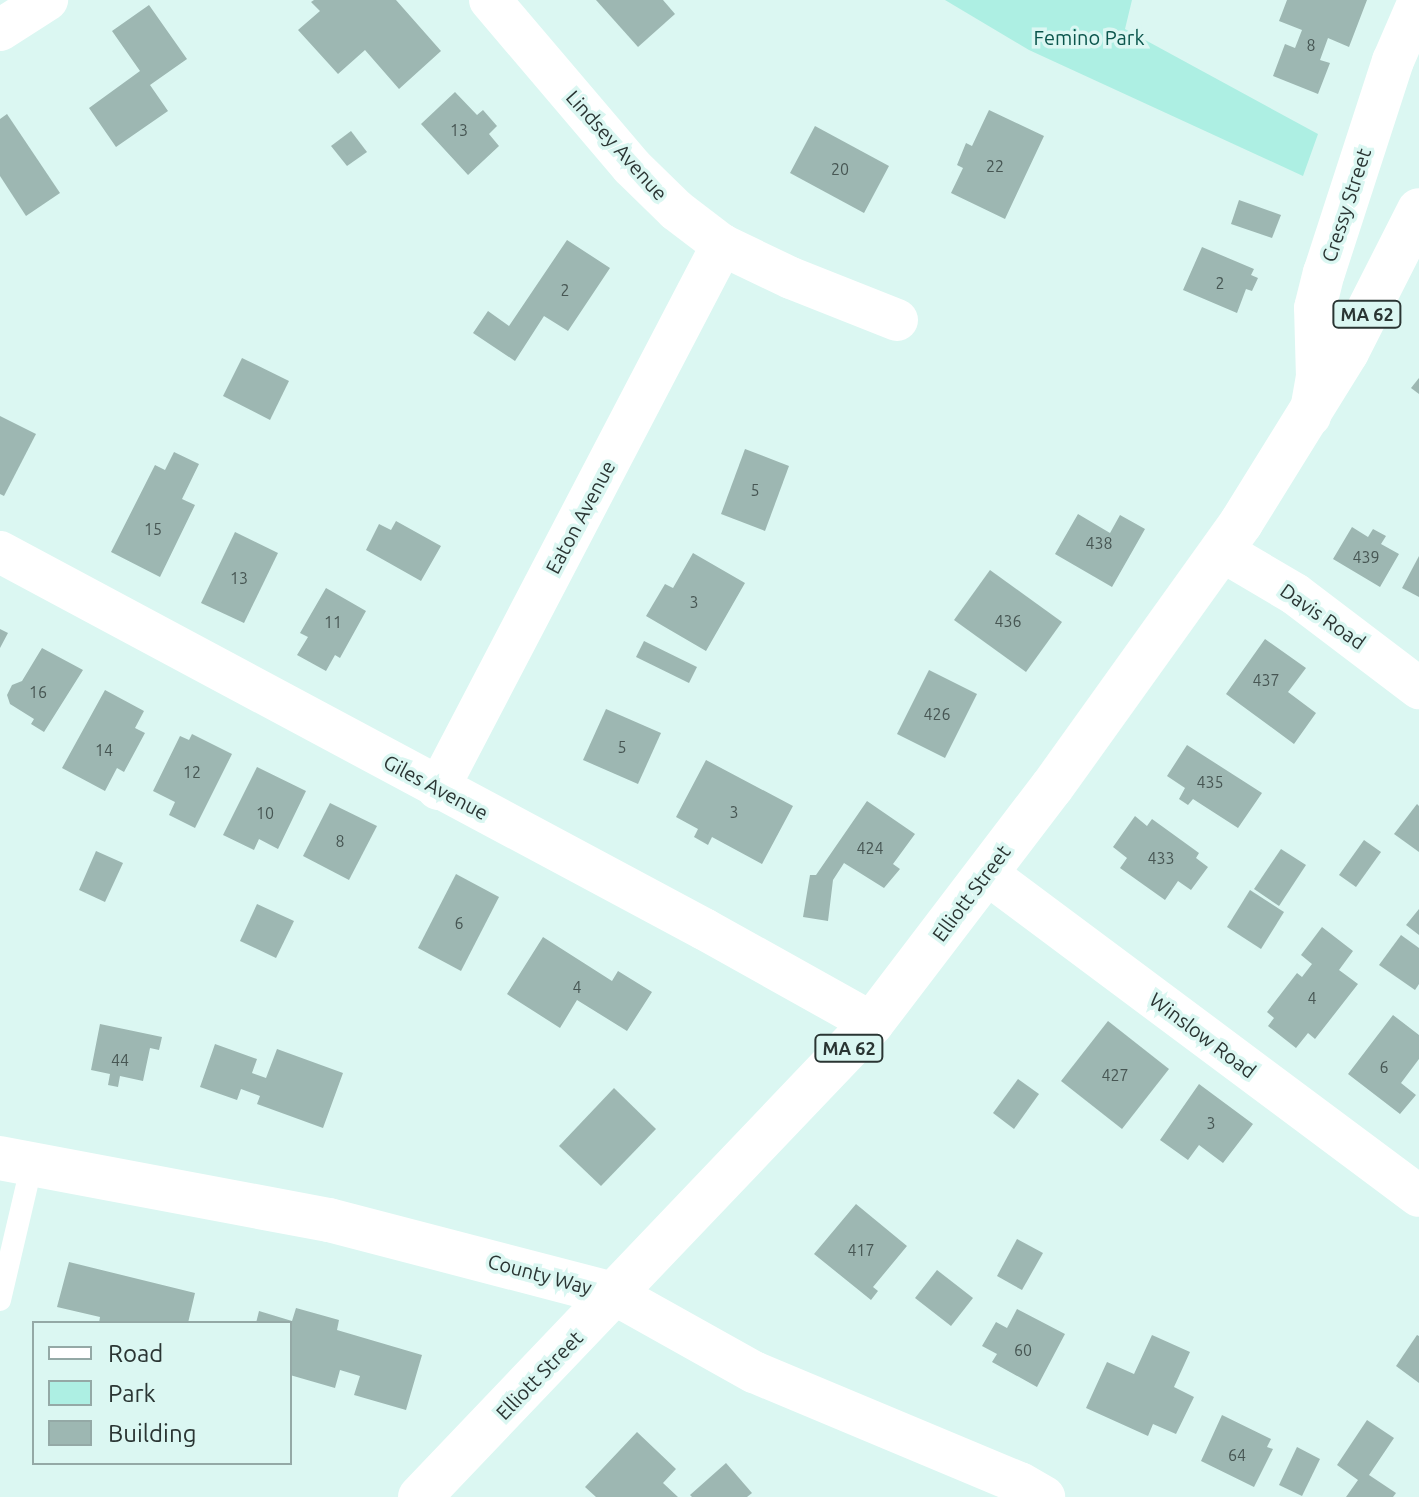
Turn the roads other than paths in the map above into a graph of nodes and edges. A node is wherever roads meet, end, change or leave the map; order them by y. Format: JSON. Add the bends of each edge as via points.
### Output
{"nodes":[{"id":1,"x":47,"y":0,"type":"edge"},
{"id":2,"x":490,"y":0,"type":"edge"},
{"id":3,"x":1419,"y":1,"type":"edge"},
{"id":4,"x":0,"y":30,"type":"edge"},
{"id":5,"x":1419,"y":210,"type":"edge"},
{"id":6,"x":722,"y":245,"type":"junction"},
{"id":7,"x":897,"y":320,"type":"dead end"},
{"id":8,"x":1310,"y":416,"type":"junction"},
{"id":9,"x":1222,"y":551,"type":"junction"},
{"id":10,"x":0,"y":552,"type":"edge"},
{"id":11,"x":1419,"y":688,"type":"edge"},
{"id":12,"x":438,"y":789,"type":"junction"},
{"id":13,"x":986,"y":873,"type":"junction"},
{"id":14,"x":872,"y":1023,"type":"junction"},
{"id":15,"x":16,"y":1161,"type":"edge"},
{"id":16,"x":1419,"y":1196,"type":"edge"},
{"id":17,"x":616,"y":1295,"type":"junction"},
{"id":18,"x":0,"y":1300,"type":"edge"},
{"id":19,"x":431,"y":1494,"type":"edge"},
{"id":20,"x":1044,"y":1497,"type":"edge"}],
"edges":[{"from":1,"to":4,"type":"street"},
{"from":2,"to":6,"type":"street","name":"Lindsey Avenue","via":[[632,167]]},
{"from":3,"to":8,"type":"street","name":"Cressy Street","via":[[1393,61],[1315,308],[1317,378]]},
{"from":5,"to":8,"type":"main road","name":"Elliott Street","number":"MA 62"},
{"from":6,"to":7,"type":"street","name":"Lindsey Avenue"},
{"from":6,"to":12,"type":"street","name":"Eaton Avenue"},
{"from":8,"to":9,"type":"main road","name":"Elliott Street","number":"MA 62"},
{"from":9,"to":11,"type":"street","name":"Davis Road","via":[[1295,594]]},
{"from":9,"to":13,"type":"main road","name":"Elliott Street","number":"MA 62"},
{"from":10,"to":12,"type":"street","name":"Giles Avenue"},
{"from":12,"to":14,"type":"street","name":"Giles Avenue"},
{"from":13,"to":14,"type":"main road","name":"Elliott Street","number":"MA 62"},
{"from":13,"to":16,"type":"street","name":"Winslow Road"},
{"from":14,"to":17,"type":"main road","name":"Elliott Street","number":"MA 62"},
{"from":15,"to":17,"type":"main road","name":"County Way","via":[[329,1220]]},
{"from":15,"to":18,"type":"lane"},
{"from":17,"to":19,"type":"main road","name":"Elliott Street","number":"MA 62"},
{"from":17,"to":20,"type":"street","name":"County Way","via":[[754,1372]]}]}
